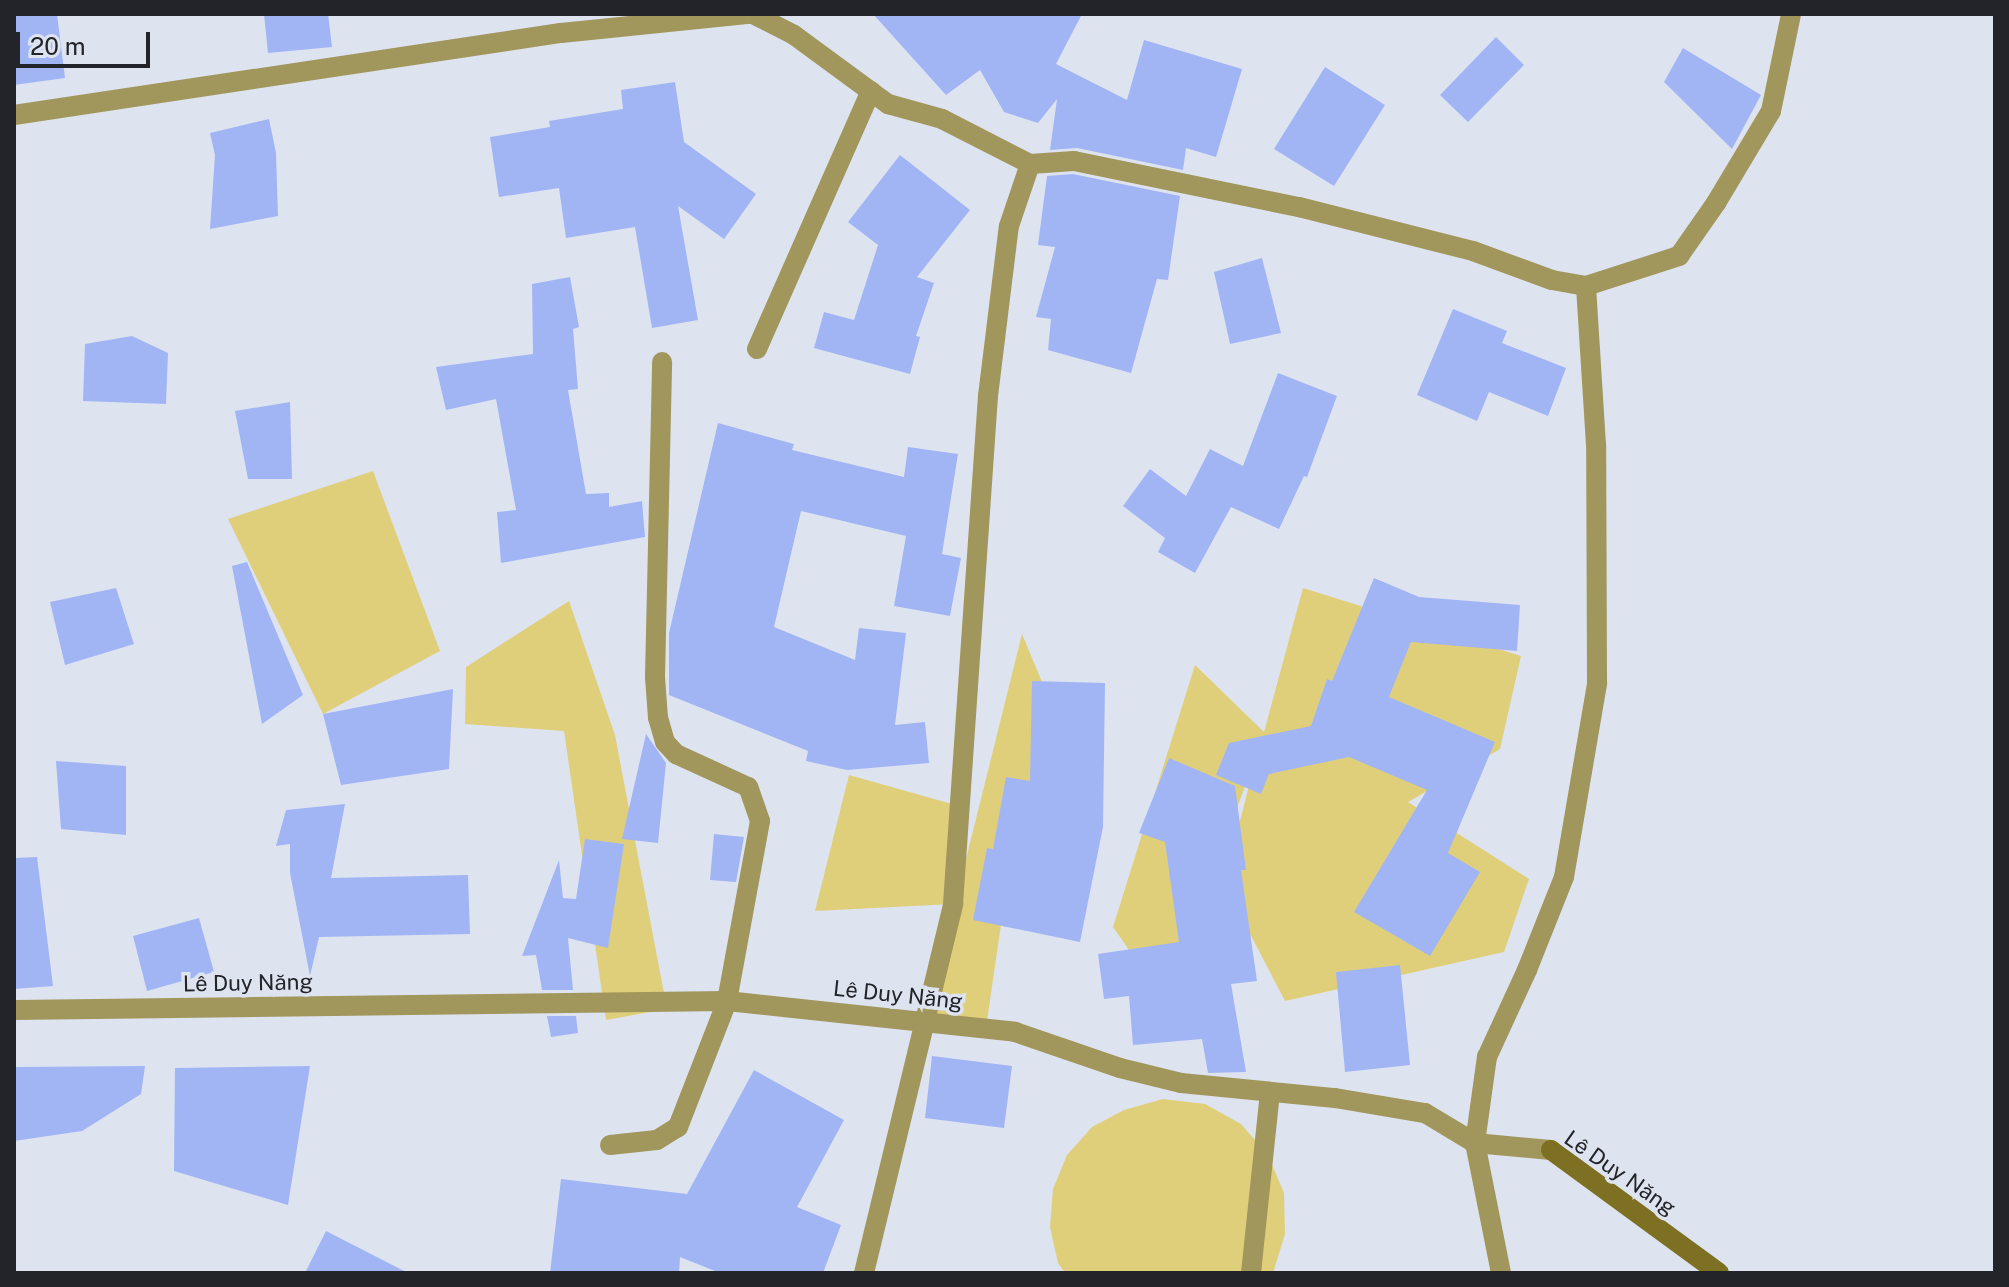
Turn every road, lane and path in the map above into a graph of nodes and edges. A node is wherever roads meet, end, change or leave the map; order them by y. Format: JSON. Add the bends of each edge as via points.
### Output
{"nodes":[{"id":1,"x":751,"y":14,"type":"edge"},
{"id":2,"x":1791,"y":14,"type":"edge"},
{"id":3,"x":776,"y":20,"type":"edge"},
{"id":4,"x":871,"y":91,"type":"junction"},
{"id":5,"x":14,"y":115,"type":"edge"},
{"id":6,"x":1030,"y":164,"type":"junction"},
{"id":7,"x":1586,"y":286,"type":"junction"},
{"id":8,"x":757,"y":349,"type":"dead end"},
{"id":9,"x":662,"y":362,"type":"dead end"},
{"id":10,"x":727,"y":1001,"type":"junction"},
{"id":11,"x":14,"y":1010,"type":"edge"},
{"id":12,"x":924,"y":1021,"type":"junction"},
{"id":13,"x":1270,"y":1093,"type":"junction"},
{"id":14,"x":1475,"y":1143,"type":"junction"},
{"id":15,"x":610,"y":1145,"type":"dead end"},
{"id":16,"x":864,"y":1273,"type":"edge"},
{"id":17,"x":1251,"y":1273,"type":"edge"},
{"id":18,"x":1501,"y":1273,"type":"edge"},
{"id":19,"x":1719,"y":1273,"type":"edge"}],
"edges":[{"from":1,"to":3,"type":"street"},
{"from":1,"to":5,"type":"street","via":[[561,33]]},
{"from":2,"to":7,"type":"street","via":[[1771,111],[1679,256]]},
{"from":3,"to":4,"type":"street"},
{"from":4,"to":6,"type":"street","via":[[888,104],[942,119]]},
{"from":4,"to":8,"type":"street"},
{"from":6,"to":7,"type":"street","via":[[1074,161],[1299,207]]},
{"from":6,"to":12,"type":"street","via":[[1009,226],[988,396],[953,904]]},
{"from":7,"to":14,"type":"street","via":[[1596,445],[1597,683],[1564,877],[1487,1057]]},
{"from":9,"to":10,"type":"street","via":[[658,718],[665,742],[676,754],[748,787],[760,821]]},
{"from":10,"to":11,"type":"street","name":"Lê Duy Năng"},
{"from":10,"to":12,"type":"street","name":"Lê Duy Năng"},
{"from":10,"to":15,"type":"street","via":[[678,1127],[657,1140]]},
{"from":12,"to":13,"type":"street","name":"Lê Duy Năng","via":[[1015,1032],[1181,1083]]},
{"from":12,"to":16,"type":"street"},
{"from":13,"to":14,"type":"street","name":"Lê Duy Năng","via":[[1425,1113]]},
{"from":13,"to":17,"type":"street"},
{"from":14,"to":18,"type":"street"},
{"from":14,"to":19,"type":"street","name":"Lê Duy Năng","via":[[1551,1150]]}]}
